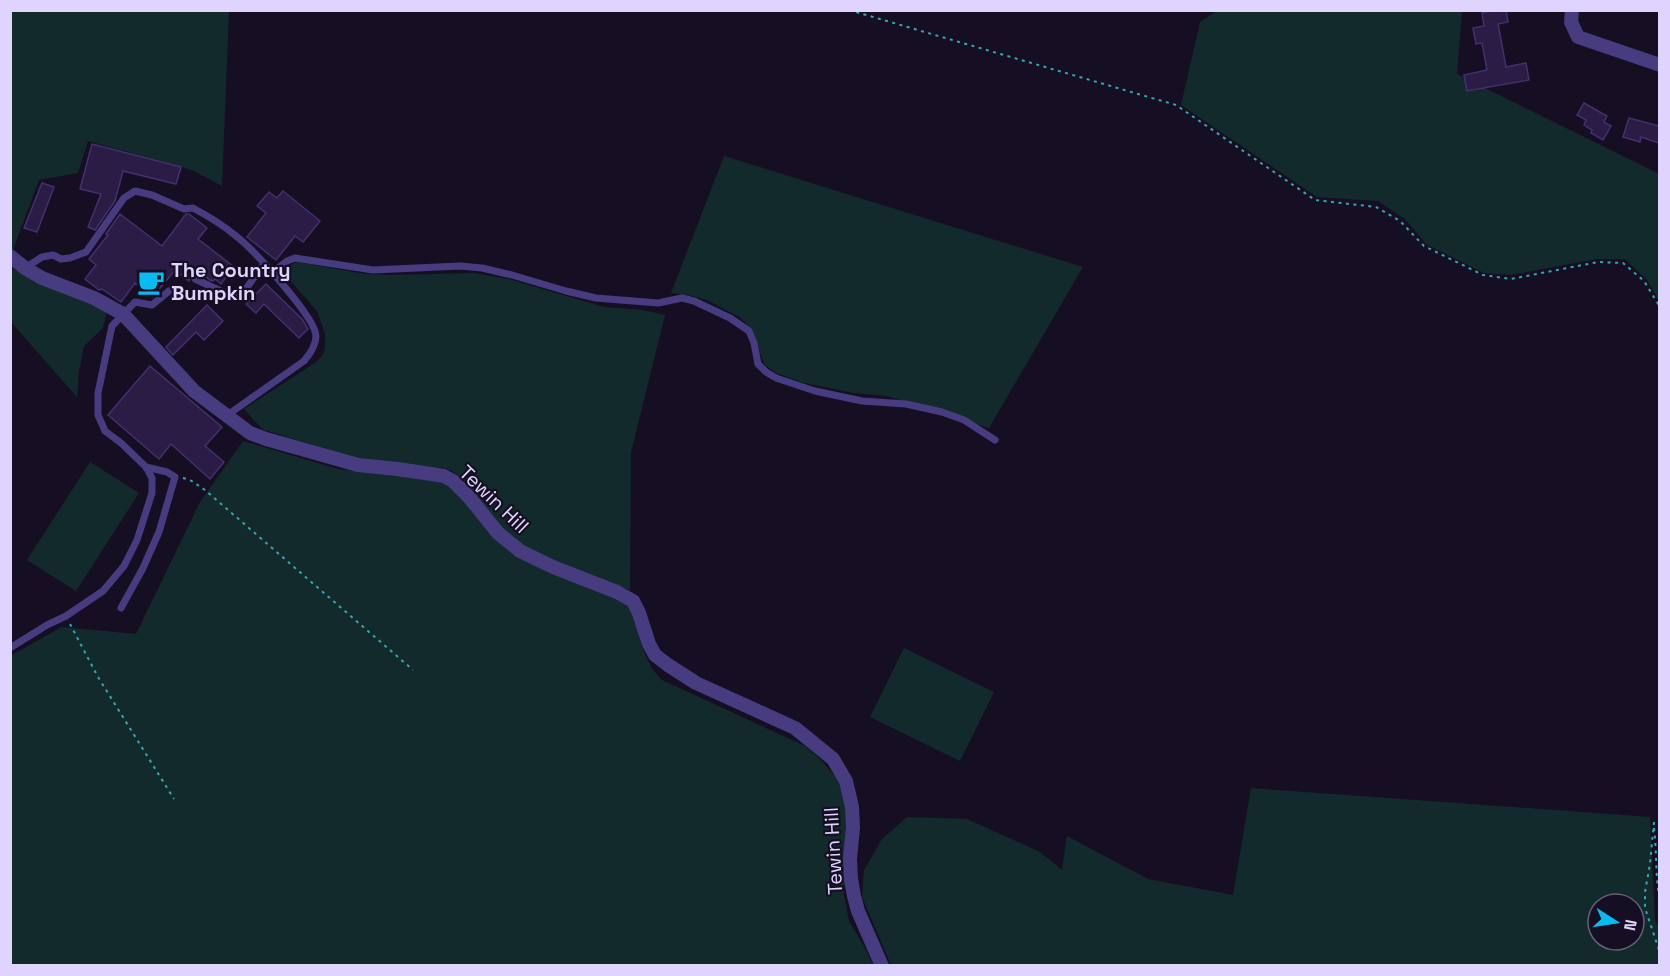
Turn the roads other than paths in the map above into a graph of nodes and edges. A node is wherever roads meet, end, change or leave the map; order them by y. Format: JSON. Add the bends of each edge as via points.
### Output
{"nodes":[{"id":1,"x":1572,"y":10,"type":"edge"},
{"id":2,"x":1659,"y":65,"type":"edge"},
{"id":3,"x":10,"y":256,"type":"edge"},
{"id":4,"x":264,"y":264,"type":"junction"},
{"id":5,"x":25,"y":268,"type":"junction"},
{"id":6,"x":272,"y":273,"type":"junction"},
{"id":7,"x":195,"y":279,"type":"dead end"},
{"id":8,"x":169,"y":291,"type":"dead end"},
{"id":9,"x":123,"y":314,"type":"junction"},
{"id":10,"x":226,"y":416,"type":"junction"},
{"id":11,"x":995,"y":440,"type":"dead end"},
{"id":12,"x":146,"y":467,"type":"junction"},
{"id":13,"x":121,"y":608,"type":"dead end"},
{"id":14,"x":10,"y":648,"type":"edge"},
{"id":15,"x":882,"y":966,"type":"edge"}],
"edges":[{"from":1,"to":2,"type":"street","via":[[1571,22],[1578,37]]},
{"from":3,"to":5,"type":"street","name":"Tewin Hill"},
{"from":4,"to":5,"type":"lane","via":[[237,236],[193,208],[184,209],[135,191],[124,198],[86,252],[70,258],[42,257]]},
{"from":4,"to":6,"type":"lane"},
{"from":4,"to":7,"type":"lane","via":[[245,290],[236,295]]},
{"from":5,"to":9,"type":"street","name":"Tewin Hill"},
{"from":6,"to":10,"type":"lane","via":[[308,316],[315,330],[315,345],[304,361]]},
{"from":6,"to":11,"type":"lane","via":[[295,258],[373,270],[460,266],[512,274],[596,298],[658,303],[682,298],[730,318],[748,332],[758,364],[776,378],[862,401],[906,404],[942,412],[964,420]]},
{"from":8,"to":9,"type":"lane","via":[[153,305],[135,302]]},
{"from":9,"to":10,"type":"street","name":"Tewin Hill","via":[[194,391]]},
{"from":9,"to":12,"type":"lane","via":[[112,326],[98,416],[105,431]]},
{"from":10,"to":15,"type":"street","name":"Tewin Hill","via":[[250,433],[358,465],[397,468],[453,481],[498,533],[520,551],[633,601],[654,655],[696,683],[795,728],[833,759],[846,781],[852,807],[850,859],[854,896]]},
{"from":12,"to":13,"type":"lane","via":[[176,477],[159,532]]},
{"from":12,"to":14,"type":"lane","via":[[152,478],[152,493],[124,566],[104,591]]}]}
